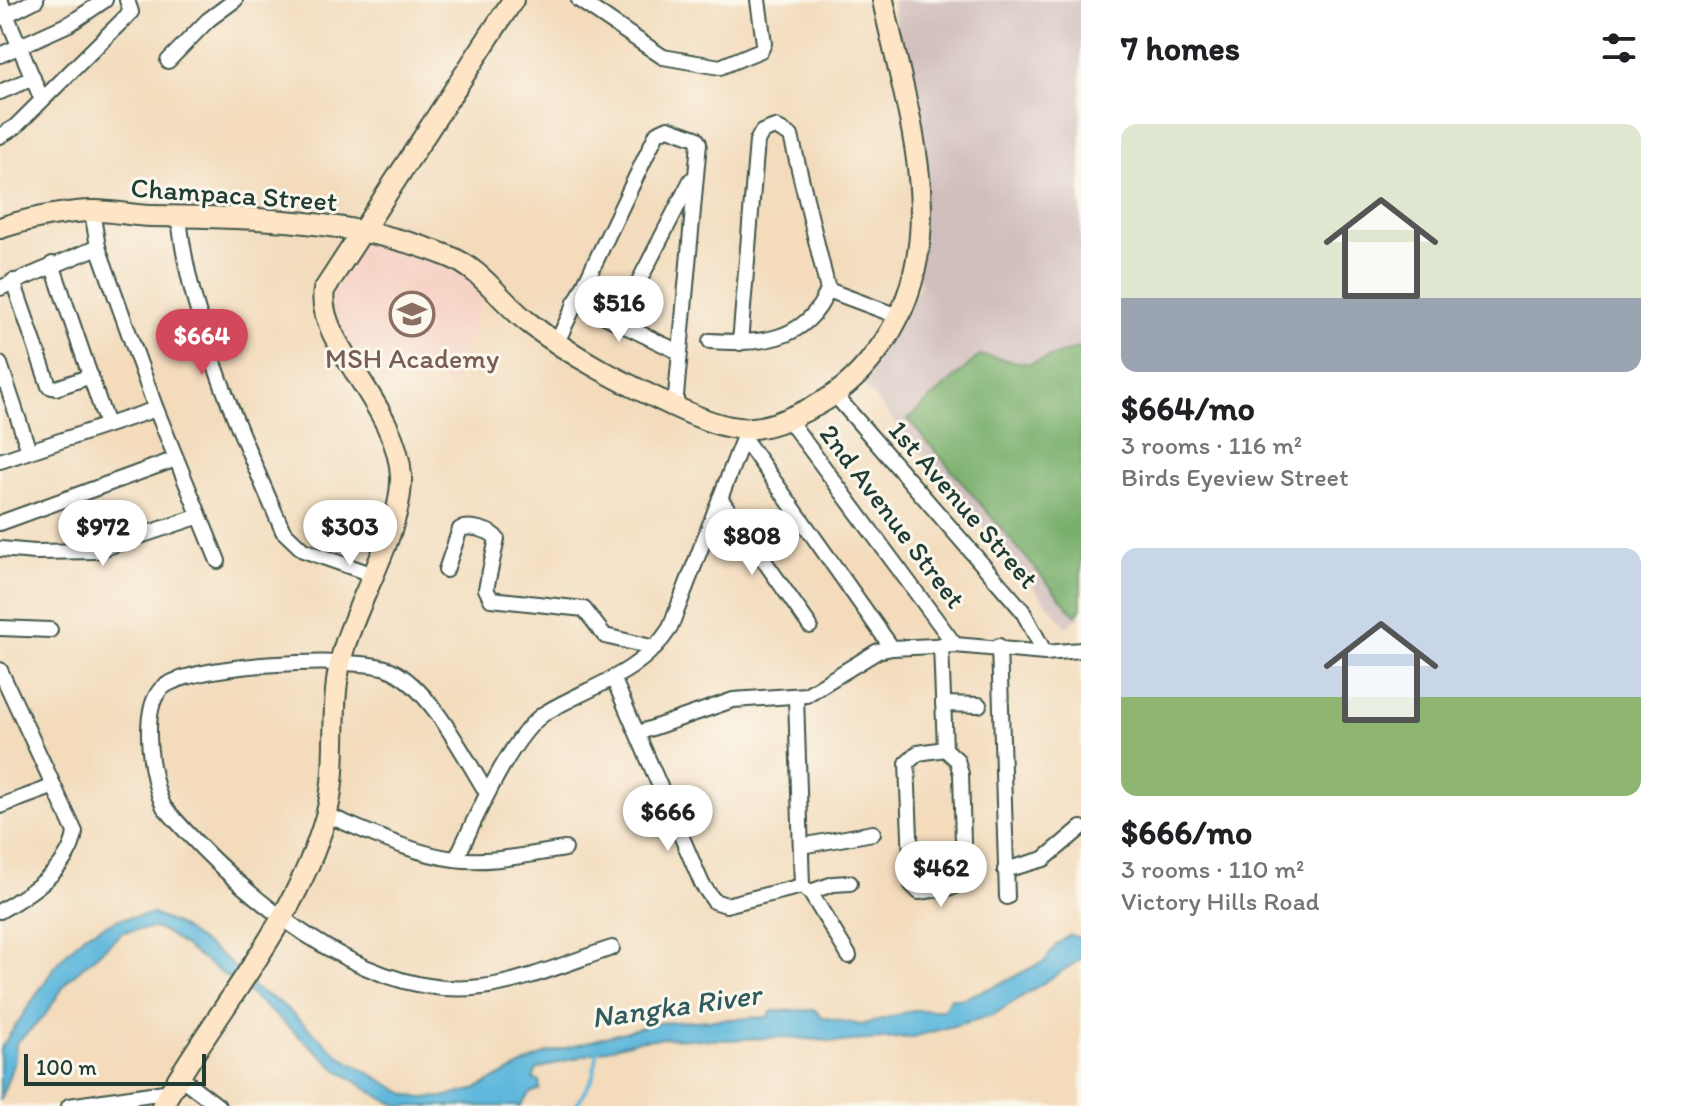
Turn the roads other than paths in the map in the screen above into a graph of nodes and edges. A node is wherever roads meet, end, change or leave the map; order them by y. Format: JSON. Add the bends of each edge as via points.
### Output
{"nodes":[{"id":1,"x":0,"y":0,"type":"edge"},
{"id":2,"x":36,"y":0,"type":"edge"},
{"id":3,"x":105,"y":0,"type":"edge"},
{"id":4,"x":127,"y":0,"type":"edge"},
{"id":5,"x":235,"y":0,"type":"edge"},
{"id":6,"x":513,"y":0,"type":"edge"},
{"id":7,"x":579,"y":0,"type":"edge"},
{"id":8,"x":758,"y":0,"type":"edge"},
{"id":9,"x":883,"y":0,"type":"edge"},
{"id":10,"x":3,"y":17,"type":"edge"},
{"id":11,"x":20,"y":47,"type":"junction"},
{"id":12,"x":0,"y":55,"type":"edge"},
{"id":13,"x":168,"y":61,"type":"dead end"},
{"id":14,"x":33,"y":78,"type":"junction"},
{"id":15,"x":0,"y":92,"type":"edge"},
{"id":16,"x":42,"y":100,"type":"junction"},
{"id":17,"x":0,"y":136,"type":"edge"},
{"id":18,"x":694,"y":173,"type":"junction"},
{"id":19,"x":92,"y":211,"type":"junction"},
{"id":20,"x":179,"y":216,"type":"junction"},
{"id":21,"x":0,"y":228,"type":"edge"},
{"id":22,"x":359,"y":232,"type":"junction"},
{"id":23,"x":98,"y":247,"type":"junction"},
{"id":24,"x":52,"y":264,"type":"junction"},
{"id":25,"x":6,"y":285,"type":"edge"},
{"id":26,"x":828,"y":290,"type":"junction"},
{"id":27,"x":575,"y":302,"type":"junction"},
{"id":28,"x":900,"y":317,"type":"junction"},
{"id":29,"x":618,"y":322,"type":"junction"},
{"id":30,"x":710,"y":341,"type":"dead end"},
{"id":31,"x":557,"y":342,"type":"junction"},
{"id":32,"x":740,"y":343,"type":"junction"},
{"id":33,"x":679,"y":352,"type":"junction"},
{"id":34,"x":0,"y":364,"type":"edge"},
{"id":35,"x":91,"y":376,"type":"junction"},
{"id":36,"x":835,"y":395,"type":"junction"},
{"id":37,"x":675,"y":407,"type":"junction"},
{"id":38,"x":156,"y":409,"type":"junction"},
{"id":39,"x":788,"y":419,"type":"junction"},
{"id":40,"x":107,"y":425,"type":"junction"},
{"id":41,"x":744,"y":434,"type":"junction"},
{"id":42,"x":29,"y":451,"type":"junction"},
{"id":43,"x":176,"y":459,"type":"junction"},
{"id":44,"x":0,"y":461,"type":"edge"},
{"id":45,"x":720,"y":498,"type":"junction"},
{"id":46,"x":197,"y":517,"type":"junction"},
{"id":47,"x":0,"y":523,"type":"edge"},
{"id":48,"x":0,"y":549,"type":"edge"},
{"id":49,"x":218,"y":561,"type":"dead end"},
{"id":50,"x":446,"y":570,"type":"dead end"},
{"id":51,"x":371,"y":574,"type":"junction"},
{"id":52,"x":810,"y":626,"type":"dead end"},
{"id":53,"x":0,"y":628,"type":"edge"},
{"id":54,"x":50,"y":630,"type":"dead end"},
{"id":55,"x":948,"y":645,"type":"junction"},
{"id":56,"x":999,"y":646,"type":"junction"},
{"id":57,"x":655,"y":648,"type":"junction"},
{"id":58,"x":892,"y":648,"type":"junction"},
{"id":59,"x":1081,"y":650,"type":"edge"},
{"id":60,"x":1045,"y":653,"type":"junction"},
{"id":61,"x":339,"y":664,"type":"junction"},
{"id":62,"x":0,"y":670,"type":"edge"},
{"id":63,"x":614,"y":680,"type":"junction"},
{"id":64,"x":796,"y":697,"type":"junction"},
{"id":65,"x":943,"y":704,"type":"junction"},
{"id":66,"x":979,"y":705,"type":"dead end"},
{"id":67,"x":7,"y":706,"type":"edge"},
{"id":68,"x":638,"y":733,"type":"junction"},
{"id":69,"x":945,"y":749,"type":"junction"},
{"id":70,"x":52,"y":787,"type":"junction"},
{"id":71,"x":487,"y":793,"type":"junction"},
{"id":72,"x":0,"y":806,"type":"edge"},
{"id":73,"x":326,"y":815,"type":"junction"},
{"id":74,"x":1081,"y":828,"type":"edge"},
{"id":75,"x":873,"y":833,"type":"dead end"},
{"id":76,"x":801,"y":846,"type":"junction"},
{"id":77,"x":565,"y":849,"type":"dead end"},
{"id":78,"x":456,"y":859,"type":"junction"},
{"id":79,"x":1005,"y":870,"type":"junction"},
{"id":80,"x":850,"y":883,"type":"dead end"},
{"id":81,"x":806,"y":889,"type":"junction"},
{"id":82,"x":1007,"y":897,"type":"dead end"},
{"id":83,"x":0,"y":911,"type":"edge"},
{"id":84,"x":281,"y":919,"type":"junction"},
{"id":85,"x":612,"y":948,"type":"dead end"},
{"id":86,"x":849,"y":956,"type":"dead end"},
{"id":87,"x":171,"y":1091,"type":"edge"},
{"id":88,"x":69,"y":1106,"type":"edge"},
{"id":89,"x":218,"y":1106,"type":"edge"}],
"edges":[{"from":1,"to":10,"type":"street"},
{"from":2,"to":10,"type":"street"},
{"from":3,"to":11,"type":"street"},
{"from":4,"to":16,"type":"street","via":[[131,12]]},
{"from":5,"to":13,"type":"street"},
{"from":6,"to":22,"type":"street"},
{"from":7,"to":8,"type":"street","via":[[663,57],[720,67],[761,50]]},
{"from":9,"to":28,"type":"street","via":[[922,195],[921,239]]},
{"from":10,"to":11,"type":"street"},
{"from":11,"to":12,"type":"street"},
{"from":11,"to":14,"type":"street"},
{"from":14,"to":15,"type":"street"},
{"from":14,"to":16,"type":"street"},
{"from":16,"to":17,"type":"street"},
{"from":18,"to":27,"type":"street","via":[[696,138],[668,128],[657,133]]},
{"from":18,"to":29,"type":"street"},
{"from":18,"to":33,"type":"street"},
{"from":19,"to":20,"type":"street","name":"Champaca Street"},
{"from":19,"to":21,"type":"street","name":"Champaca Street"},
{"from":19,"to":23,"type":"street"},
{"from":20,"to":22,"type":"street","name":"Champaca Street"},
{"from":20,"to":51,"type":"street","via":[[195,304],[283,531],[303,550]]},
{"from":22,"to":31,"type":"street","name":"Champaca Street","via":[[464,263],[527,322]]},
{"from":22,"to":51,"type":"street","via":[[326,283],[322,304],[330,328],[383,413],[398,451],[399,502]]},
{"from":23,"to":24,"type":"street"},
{"from":23,"to":38,"type":"street"},
{"from":24,"to":25,"type":"street"},
{"from":24,"to":35,"type":"street"},
{"from":25,"to":35,"type":"street","via":[[49,386]]},
{"from":26,"to":28,"type":"street"},
{"from":26,"to":32,"type":"street","via":[[800,328],[764,343]]},
{"from":26,"to":32,"type":"street","via":[[791,136],[775,127],[762,132],[757,141]]},
{"from":27,"to":29,"type":"street"},
{"from":27,"to":31,"type":"street"},
{"from":28,"to":36,"type":"street","via":[[855,380]]},
{"from":29,"to":33,"type":"street"},
{"from":30,"to":32,"type":"street"},
{"from":31,"to":37,"type":"street","name":"Champaca Street"},
{"from":33,"to":37,"type":"street"},
{"from":34,"to":42,"type":"street"},
{"from":35,"to":40,"type":"street"},
{"from":36,"to":39,"type":"street"},
{"from":36,"to":60,"type":"street","name":"1st Avenue Street","via":[[1022,610]]},
{"from":37,"to":41,"type":"street","name":"Champaca Street"},
{"from":38,"to":40,"type":"street"},
{"from":38,"to":43,"type":"street"},
{"from":39,"to":41,"type":"street"},
{"from":39,"to":55,"type":"street","name":"2nd Avenue Street"},
{"from":40,"to":42,"type":"street"},
{"from":41,"to":45,"type":"street"},
{"from":41,"to":58,"type":"street"},
{"from":42,"to":44,"type":"street"},
{"from":43,"to":46,"type":"street"},
{"from":43,"to":47,"type":"street"},
{"from":45,"to":52,"type":"street"},
{"from":45,"to":57,"type":"street","via":[[670,628]]},
{"from":46,"to":48,"type":"street","via":[[95,551]]},
{"from":46,"to":49,"type":"street"},
{"from":50,"to":57,"type":"street","via":[[460,529],[493,534],[497,539],[486,589],[491,599],[584,609],[605,636]]},
{"from":51,"to":61,"type":"street"},
{"from":53,"to":54,"type":"street"},
{"from":55,"to":56,"type":"street"},
{"from":55,"to":58,"type":"street"},
{"from":55,"to":65,"type":"street"},
{"from":56,"to":60,"type":"street"},
{"from":56,"to":79,"type":"street"},
{"from":57,"to":63,"type":"street"},
{"from":58,"to":64,"type":"street"},
{"from":59,"to":60,"type":"street"},
{"from":61,"to":71,"type":"street","via":[[391,669],[427,698]]},
{"from":61,"to":73,"type":"street"},
{"from":61,"to":84,"type":"street","via":[[214,670],[173,681],[155,699],[148,760],[164,807]]},
{"from":62,"to":67,"type":"street"},
{"from":63,"to":68,"type":"street"},
{"from":63,"to":71,"type":"street","via":[[542,715]]},
{"from":64,"to":68,"type":"street","via":[[733,700]]},
{"from":64,"to":76,"type":"street"},
{"from":65,"to":66,"type":"street"},
{"from":65,"to":69,"type":"street"},
{"from":67,"to":70,"type":"street"},
{"from":68,"to":81,"type":"street","via":[[714,901],[726,905]]},
{"from":69,"to":69,"type":"street","via":[[918,753],[907,763],[912,885],[919,892],[953,887],[964,875],[961,774],[957,760]]},
{"from":70,"to":72,"type":"street"},
{"from":70,"to":83,"type":"street","via":[[75,832],[67,857],[28,894]]},
{"from":71,"to":78,"type":"street"},
{"from":73,"to":78,"type":"street","via":[[416,850]]},
{"from":73,"to":84,"type":"street"},
{"from":74,"to":79,"type":"street","via":[[1044,859]]},
{"from":75,"to":76,"type":"street"},
{"from":76,"to":81,"type":"street"},
{"from":77,"to":78,"type":"street"},
{"from":79,"to":82,"type":"street"},
{"from":80,"to":81,"type":"street"},
{"from":81,"to":86,"type":"street"},
{"from":84,"to":85,"type":"street","via":[[375,973],[424,985],[483,987]]},
{"from":84,"to":87,"type":"street"},
{"from":87,"to":88,"type":"street"},
{"from":87,"to":89,"type":"street"}]}
